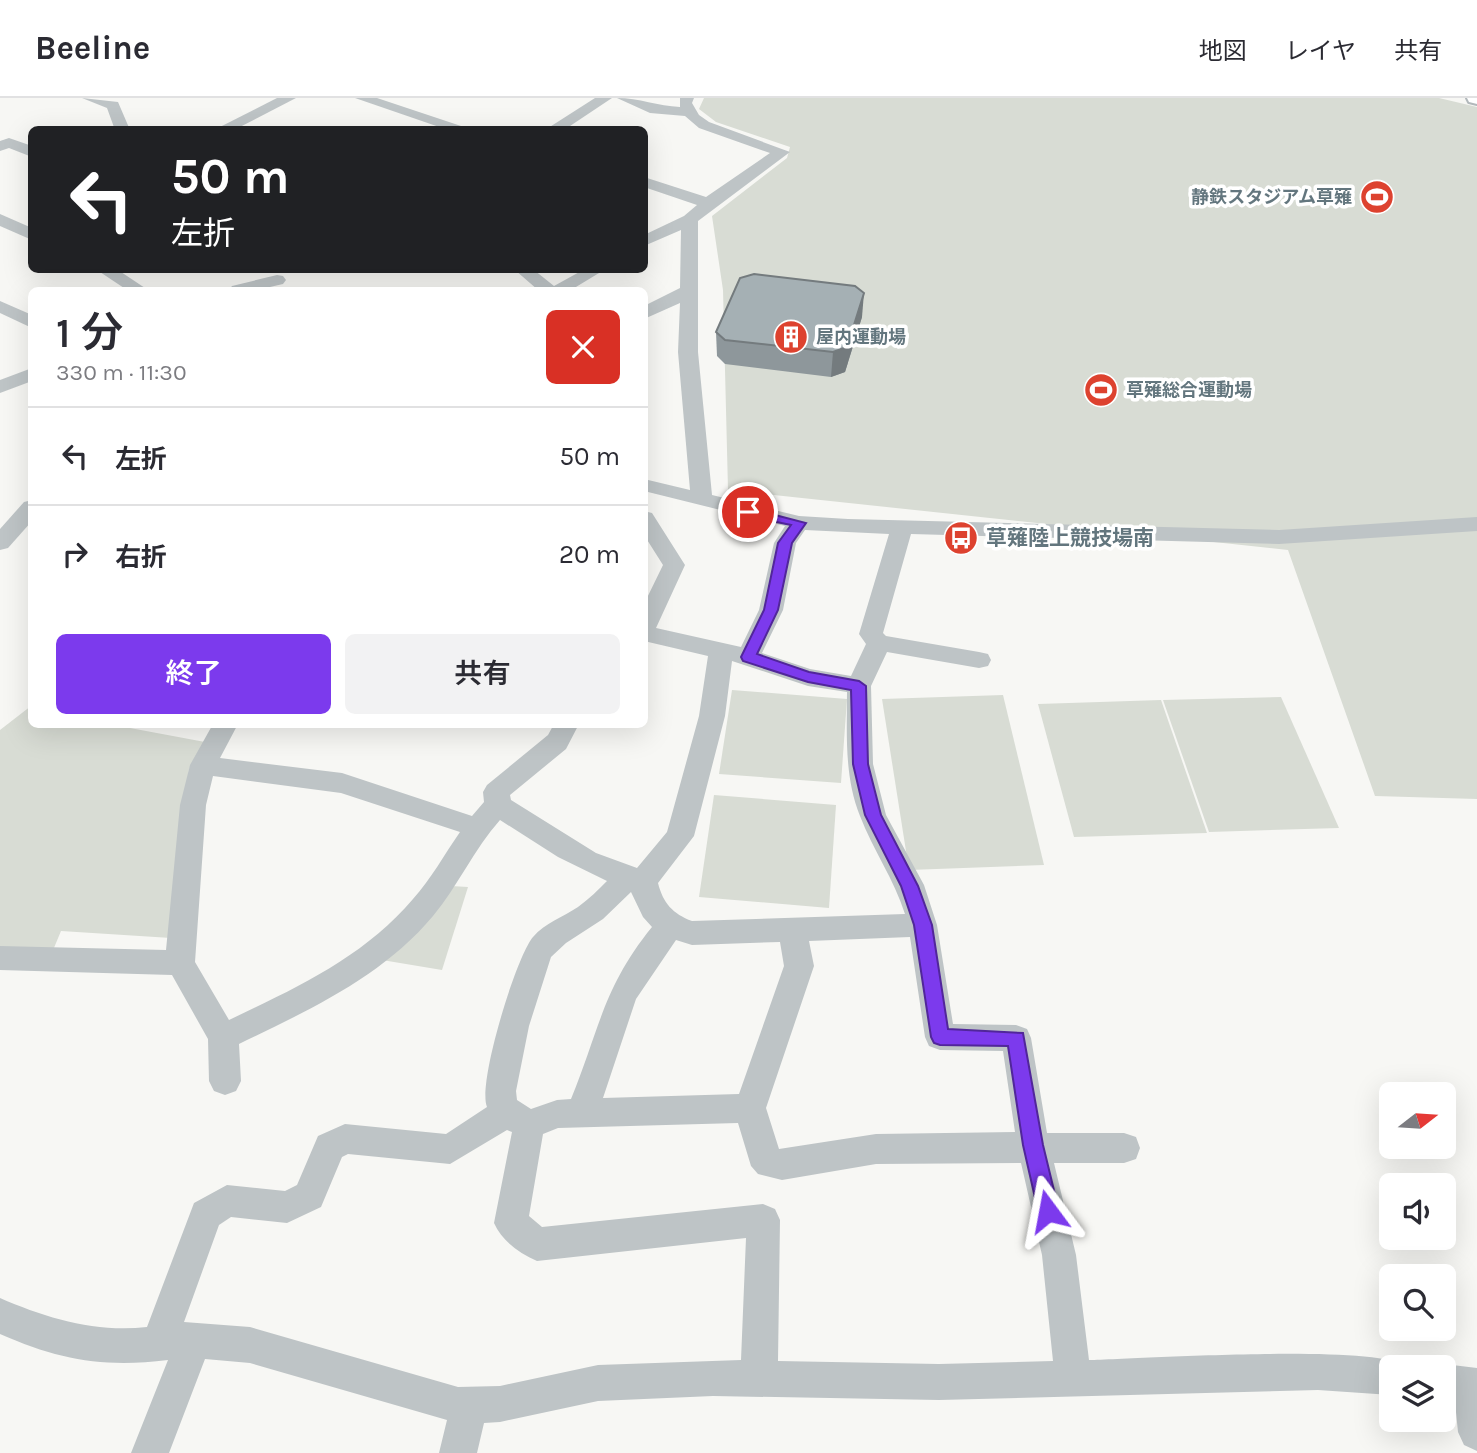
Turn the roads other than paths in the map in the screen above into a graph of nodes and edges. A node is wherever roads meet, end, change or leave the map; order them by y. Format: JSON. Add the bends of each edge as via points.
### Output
{"nodes":[{"id":1,"x":89,"y":98,"type":"edge"},
{"id":2,"x":130,"y":98,"type":"edge"},
{"id":3,"x":289,"y":98,"type":"edge"},
{"id":4,"x":362,"y":98,"type":"edge"},
{"id":5,"x":605,"y":98,"type":"edge"},
{"id":6,"x":624,"y":98,"type":"edge"},
{"id":7,"x":113,"y":105,"type":"junction"},
{"id":8,"x":688,"y":105,"type":"edge"},
{"id":9,"x":121,"y":126,"type":"edge"},
{"id":10,"x":230,"y":126,"type":"edge"},
{"id":11,"x":453,"y":126,"type":"edge"},
{"id":12,"x":559,"y":126,"type":"edge"},
{"id":13,"x":0,"y":146,"type":"edge"},
{"id":14,"x":28,"y":150,"type":"edge"},
{"id":15,"x":648,"y":182,"type":"edge"},
{"id":16,"x":708,"y":203,"type":"junction"},
{"id":17,"x":24,"y":213,"type":"dead end"},
{"id":18,"x":690,"y":220,"type":"junction"},
{"id":19,"x":1,"y":221,"type":"edge"},
{"id":20,"x":28,"y":233,"type":"edge"},
{"id":21,"x":648,"y":239,"type":"edge"},
{"id":22,"x":111,"y":273,"type":"edge"},
{"id":23,"x":528,"y":273,"type":"edge"},
{"id":24,"x":590,"y":273,"type":"edge"},
{"id":25,"x":282,"y":280,"type":"edge"},
{"id":26,"x":133,"y":287,"type":"edge"},
{"id":27,"x":251,"y":287,"type":"edge"},
{"id":28,"x":544,"y":287,"type":"edge"},
{"id":29,"x":564,"y":287,"type":"edge"},
{"id":30,"x":689,"y":291,"type":"junction"},
{"id":31,"x":648,"y":311,"type":"edge"},
{"id":32,"x":4,"y":314,"type":"edge"},
{"id":33,"x":28,"y":322,"type":"edge"},
{"id":34,"x":28,"y":376,"type":"edge"},
{"id":35,"x":0,"y":387,"type":"edge"},
{"id":36,"x":648,"y":486,"type":"edge"},
{"id":37,"x":702,"y":500,"type":"junction"},
{"id":38,"x":28,"y":510,"type":"edge"},
{"id":39,"x":799,"y":523,"type":"junction"},
{"id":40,"x":1477,"y":524,"type":"edge"},
{"id":41,"x":902,"y":527,"type":"junction"},
{"id":42,"x":652,"y":542,"type":"edge"},
{"id":43,"x":0,"y":543,"type":"edge"},
{"id":44,"x":648,"y":622,"type":"edge"},
{"id":45,"x":648,"y":632,"type":"edge"},
{"id":46,"x":879,"y":643,"type":"junction"},
{"id":47,"x":721,"y":650,"type":"junction"},
{"id":48,"x":748,"y":657,"type":"junction"},
{"id":49,"x":979,"y":660,"type":"dead end"},
{"id":50,"x":859,"y":686,"type":"junction"},
{"id":51,"x":224,"y":728,"type":"edge"},
{"id":52,"x":565,"y":728,"type":"edge"},
{"id":53,"x":203,"y":765,"type":"junction"},
{"id":54,"x":498,"y":805,"type":"junction"},
{"id":55,"x":475,"y":827,"type":"junction"},
{"id":56,"x":635,"y":880,"type":"junction"},
{"id":57,"x":923,"y":925,"type":"junction"},
{"id":58,"x":669,"y":927,"type":"junction"},
{"id":59,"x":793,"y":931,"type":"junction"},
{"id":60,"x":0,"y":958,"type":"edge"},
{"id":61,"x":180,"y":963,"type":"junction"},
{"id":62,"x":223,"y":1037,"type":"junction"},
{"id":63,"x":225,"y":1082,"type":"dead end"},
{"id":64,"x":750,"y":1108,"type":"junction"},
{"id":65,"x":580,"y":1114,"type":"junction"},
{"id":66,"x":518,"y":1119,"type":"junction"},
{"id":67,"x":1033,"y":1145,"type":"junction"},
{"id":68,"x":1124,"y":1148,"type":"dead end"},
{"id":69,"x":0,"y":1316,"type":"edge"},
{"id":70,"x":177,"y":1341,"type":"junction"},
{"id":71,"x":1379,"y":1376,"type":"edge"},
{"id":72,"x":1073,"y":1378,"type":"junction"},
{"id":73,"x":760,"y":1379,"type":"junction"},
{"id":74,"x":1464,"y":1385,"type":"edge"},
{"id":75,"x":469,"y":1405,"type":"junction"},
{"id":76,"x":1477,"y":1433,"type":"edge"},
{"id":77,"x":149,"y":1453,"type":"edge"},
{"id":78,"x":458,"y":1453,"type":"edge"}],
"edges":[{"from":1,"to":7,"type":"street"},
{"from":2,"to":7,"type":"street"},
{"from":3,"to":10,"type":"street"},
{"from":4,"to":11,"type":"street"},
{"from":5,"to":12,"type":"street"},
{"from":6,"to":8,"type":"street","via":[[656,110]]},
{"from":7,"to":9,"type":"street"},
{"from":8,"to":16,"type":"street","via":[[704,125],[782,152]]},
{"from":13,"to":14,"type":"street","via":[[9,143]]},
{"from":15,"to":16,"type":"street"},
{"from":16,"to":18,"type":"street"},
{"from":17,"to":19,"type":"street"},
{"from":18,"to":21,"type":"street"},
{"from":18,"to":30,"type":"street"},
{"from":19,"to":20,"type":"street"},
{"from":22,"to":26,"type":"street"},
{"from":23,"to":28,"type":"street"},
{"from":24,"to":29,"type":"street"},
{"from":25,"to":27,"type":"street"},
{"from":30,"to":31,"type":"street"},
{"from":30,"to":37,"type":"street","via":[[688,352]]},
{"from":32,"to":33,"type":"street"},
{"from":34,"to":35,"type":"street"},
{"from":36,"to":37,"type":"street"},
{"from":37,"to":39,"type":"street"},
{"from":38,"to":43,"type":"street"},
{"from":39,"to":41,"type":"street"},
{"from":39,"to":48,"type":"street","via":[[785,543],[771,610]]},
{"from":40,"to":41,"type":"street","via":[[1279,537]]},
{"from":41,"to":46,"type":"street","via":[[871,634]]},
{"from":42,"to":44,"type":"street","via":[[674,565]]},
{"from":45,"to":47,"type":"street"},
{"from":46,"to":49,"type":"street"},
{"from":46,"to":50,"type":"street"},
{"from":47,"to":48,"type":"street"},
{"from":47,"to":56,"type":"street","via":[[712,716],[680,836]]},
{"from":48,"to":50,"type":"street","via":[[808,677]]},
{"from":50,"to":57,"type":"street","via":[[860,764],[873,815],[910,886]]},
{"from":51,"to":53,"type":"street"},
{"from":52,"to":54,"type":"street","via":[[557,742],[496,792]]},
{"from":53,"to":55,"type":"street","via":[[342,783]]},
{"from":53,"to":61,"type":"street","via":[[193,806]]},
{"from":54,"to":55,"type":"street"},
{"from":54,"to":56,"type":"street","via":[[600,867]]},
{"from":55,"to":62,"type":"street","via":[[423,909],[386,947],[339,980]]},
{"from":56,"to":58,"type":"street"},
{"from":56,"to":66,"type":"street","via":[[540,951],[502,1074],[501,1102]]},
{"from":57,"to":59,"type":"street"},
{"from":57,"to":67,"type":"street","via":[[940,1037],[1016,1038]]},
{"from":58,"to":59,"type":"street","via":[[692,933]]},
{"from":58,"to":65,"type":"street","via":[[630,978]]},
{"from":59,"to":64,"type":"street","via":[[799,966]]},
{"from":60,"to":61,"type":"street"},
{"from":61,"to":62,"type":"street"},
{"from":62,"to":63,"type":"street"},
{"from":64,"to":65,"type":"street"},
{"from":64,"to":67,"type":"street","via":[[763,1155],[770,1163],[782,1165],[876,1149]]},
{"from":65,"to":66,"type":"street"},
{"from":66,"to":70,"type":"street","via":[[450,1149],[345,1139],[330,1147],[309,1196],[287,1207],[227,1201],[206,1214]]},
{"from":66,"to":73,"type":"street","via":[[511,1223],[537,1244],[763,1220]]},
{"from":67,"to":68,"type":"street"},
{"from":67,"to":72,"type":"street","via":[[1059,1255]]},
{"from":69,"to":70,"type":"street","via":[[95,1346]]},
{"from":70,"to":75,"type":"street","via":[[250,1345]]},
{"from":70,"to":77,"type":"street"},
{"from":71,"to":72,"type":"street","via":[[1318,1372]]},
{"from":72,"to":73,"type":"street","via":[[939,1382]]},
{"from":73,"to":75,"type":"street","via":[[598,1383],[500,1404]]},
{"from":74,"to":76,"type":"street"},
{"from":75,"to":78,"type":"street"}]}
